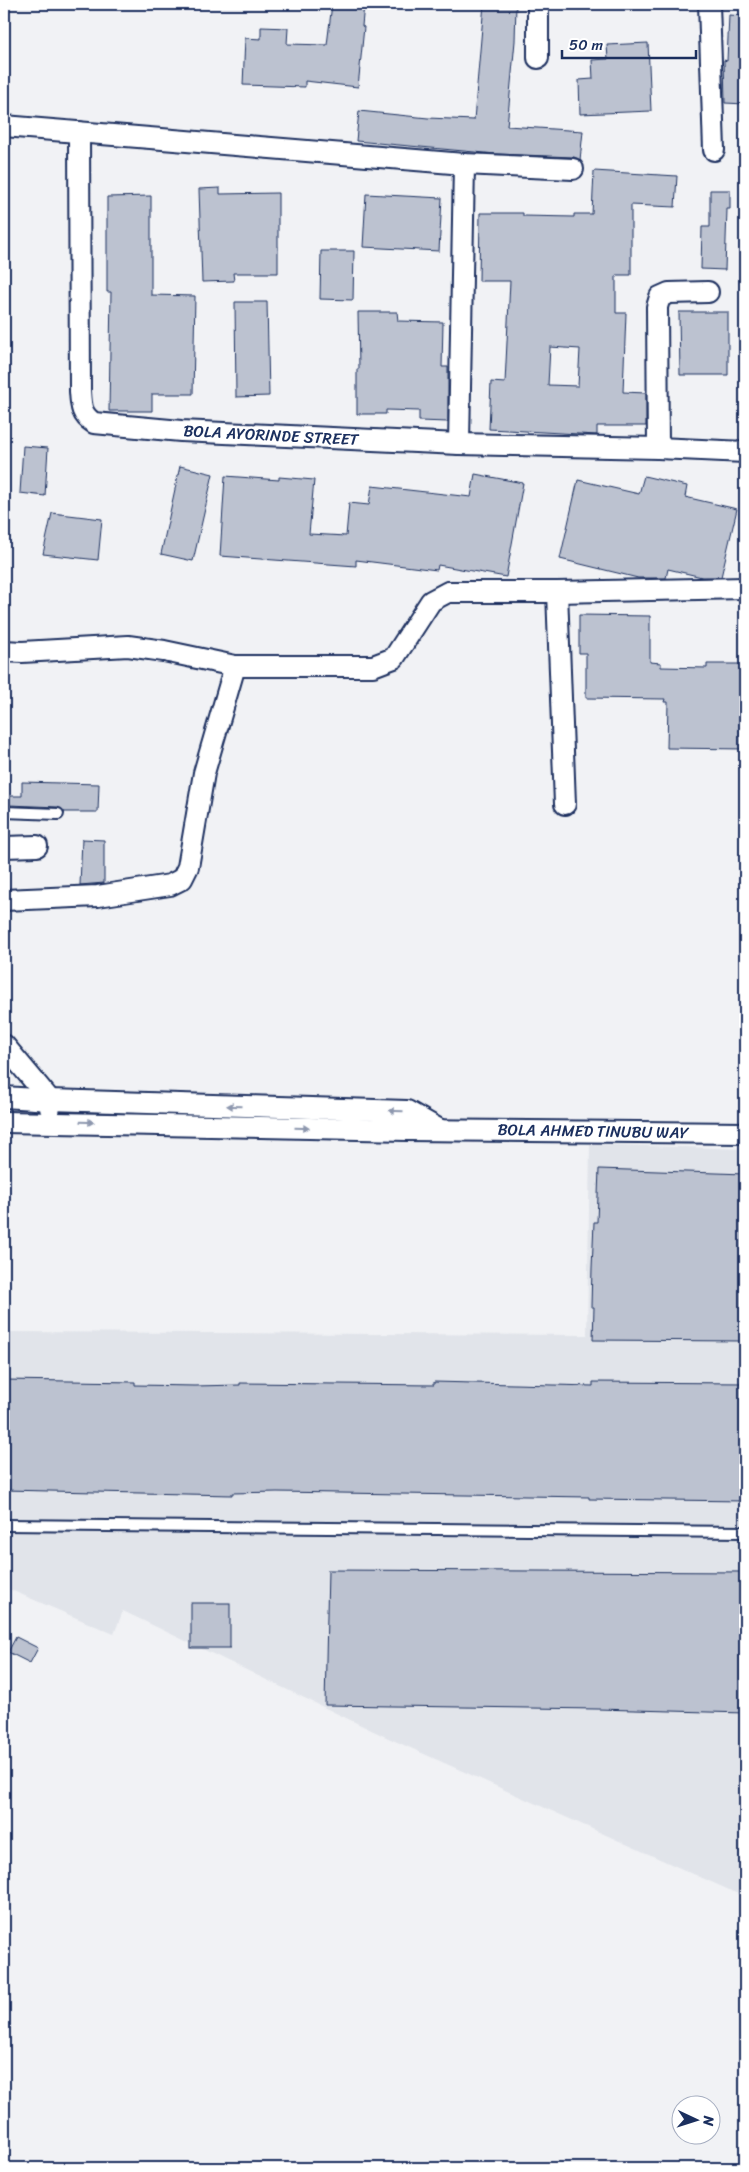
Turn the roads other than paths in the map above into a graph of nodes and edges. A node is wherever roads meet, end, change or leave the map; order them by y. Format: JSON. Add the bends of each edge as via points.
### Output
{"nodes":[{"id":1,"x":538,"y":4,"type":"edge"},
{"id":2,"x":710,"y":4,"type":"edge"},
{"id":3,"x":538,"y":58,"type":"dead end"},
{"id":4,"x":4,"y":126,"type":"edge"},
{"id":5,"x":79,"y":132,"type":"junction"},
{"id":6,"x":714,"y":150,"type":"dead end"},
{"id":7,"x":464,"y":164,"type":"junction"},
{"id":8,"x":573,"y":169,"type":"dead end"},
{"id":9,"x":708,"y":292,"type":"dead end"},
{"id":10,"x":459,"y":444,"type":"junction"},
{"id":11,"x":658,"y":448,"type":"junction"},
{"id":12,"x":745,"y":452,"type":"edge"},
{"id":13,"x":745,"y":588,"type":"edge"},
{"id":14,"x":557,"y":592,"type":"junction"},
{"id":15,"x":4,"y":651,"type":"edge"},
{"id":16,"x":234,"y":666,"type":"junction"},
{"id":17,"x":565,"y":804,"type":"dead end"},
{"id":18,"x":4,"y":812,"type":"edge"},
{"id":19,"x":58,"y":814,"type":"dead end"},
{"id":20,"x":37,"y":846,"type":"dead end"},
{"id":21,"x":4,"y":847,"type":"edge"},
{"id":22,"x":4,"y":900,"type":"edge"},
{"id":23,"x":4,"y":1044,"type":"edge"},
{"id":24,"x":4,"y":1097,"type":"edge"},
{"id":25,"x":50,"y":1100,"type":"junction"},
{"id":26,"x":4,"y":1122,"type":"edge"},
{"id":27,"x":50,"y":1122,"type":"junction"},
{"id":28,"x":440,"y":1130,"type":"junction"},
{"id":29,"x":745,"y":1133,"type":"edge"},
{"id":30,"x":4,"y":1525,"type":"edge"},
{"id":31,"x":745,"y":1532,"type":"edge"}],
"edges":[{"from":1,"to":3,"type":"street"},
{"from":2,"to":6,"type":"street"},
{"from":4,"to":5,"type":"street"},
{"from":5,"to":7,"type":"street"},
{"from":5,"to":10,"type":"street","name":"BOLA AYORINDE STREET","via":[[80,391],[85,418],[94,424],[119,427]]},
{"from":7,"to":8,"type":"street"},
{"from":7,"to":10,"type":"street"},
{"from":9,"to":11,"type":"street","via":[[669,294],[660,297],[656,307]]},
{"from":10,"to":11,"type":"street","name":"BOLA AYORINDE STREET"},
{"from":11,"to":12,"type":"street","name":"BOLA AYORINDE STREET"},
{"from":13,"to":14,"type":"street"},
{"from":14,"to":16,"type":"street","via":[[448,592],[431,601],[394,658],[373,666]]},
{"from":14,"to":17,"type":"street"},
{"from":15,"to":16,"type":"street","via":[[128,646]]},
{"from":16,"to":22,"type":"street","via":[[204,773],[188,867],[182,879],[170,885],[98,896]]},
{"from":18,"to":19,"type":"lane"},
{"from":20,"to":21,"type":"street"},
{"from":23,"to":25,"type":"street"},
{"from":24,"to":25,"type":"street"},
{"from":25,"to":27,"type":"street"},
{"from":28,"to":25,"type":"street","one_way":true,"via":[[407,1111]]},
{"from":26,"to":27,"type":"street","name":"BOLA AHMED TINUBU WAY"},
{"from":27,"to":28,"type":"street","name":"BOLA AHMED TINUBU WAY","one_way":true},
{"from":28,"to":29,"type":"street","name":"BOLA AHMED TINUBU WAY"},
{"from":30,"to":31,"type":"lane"}]}
